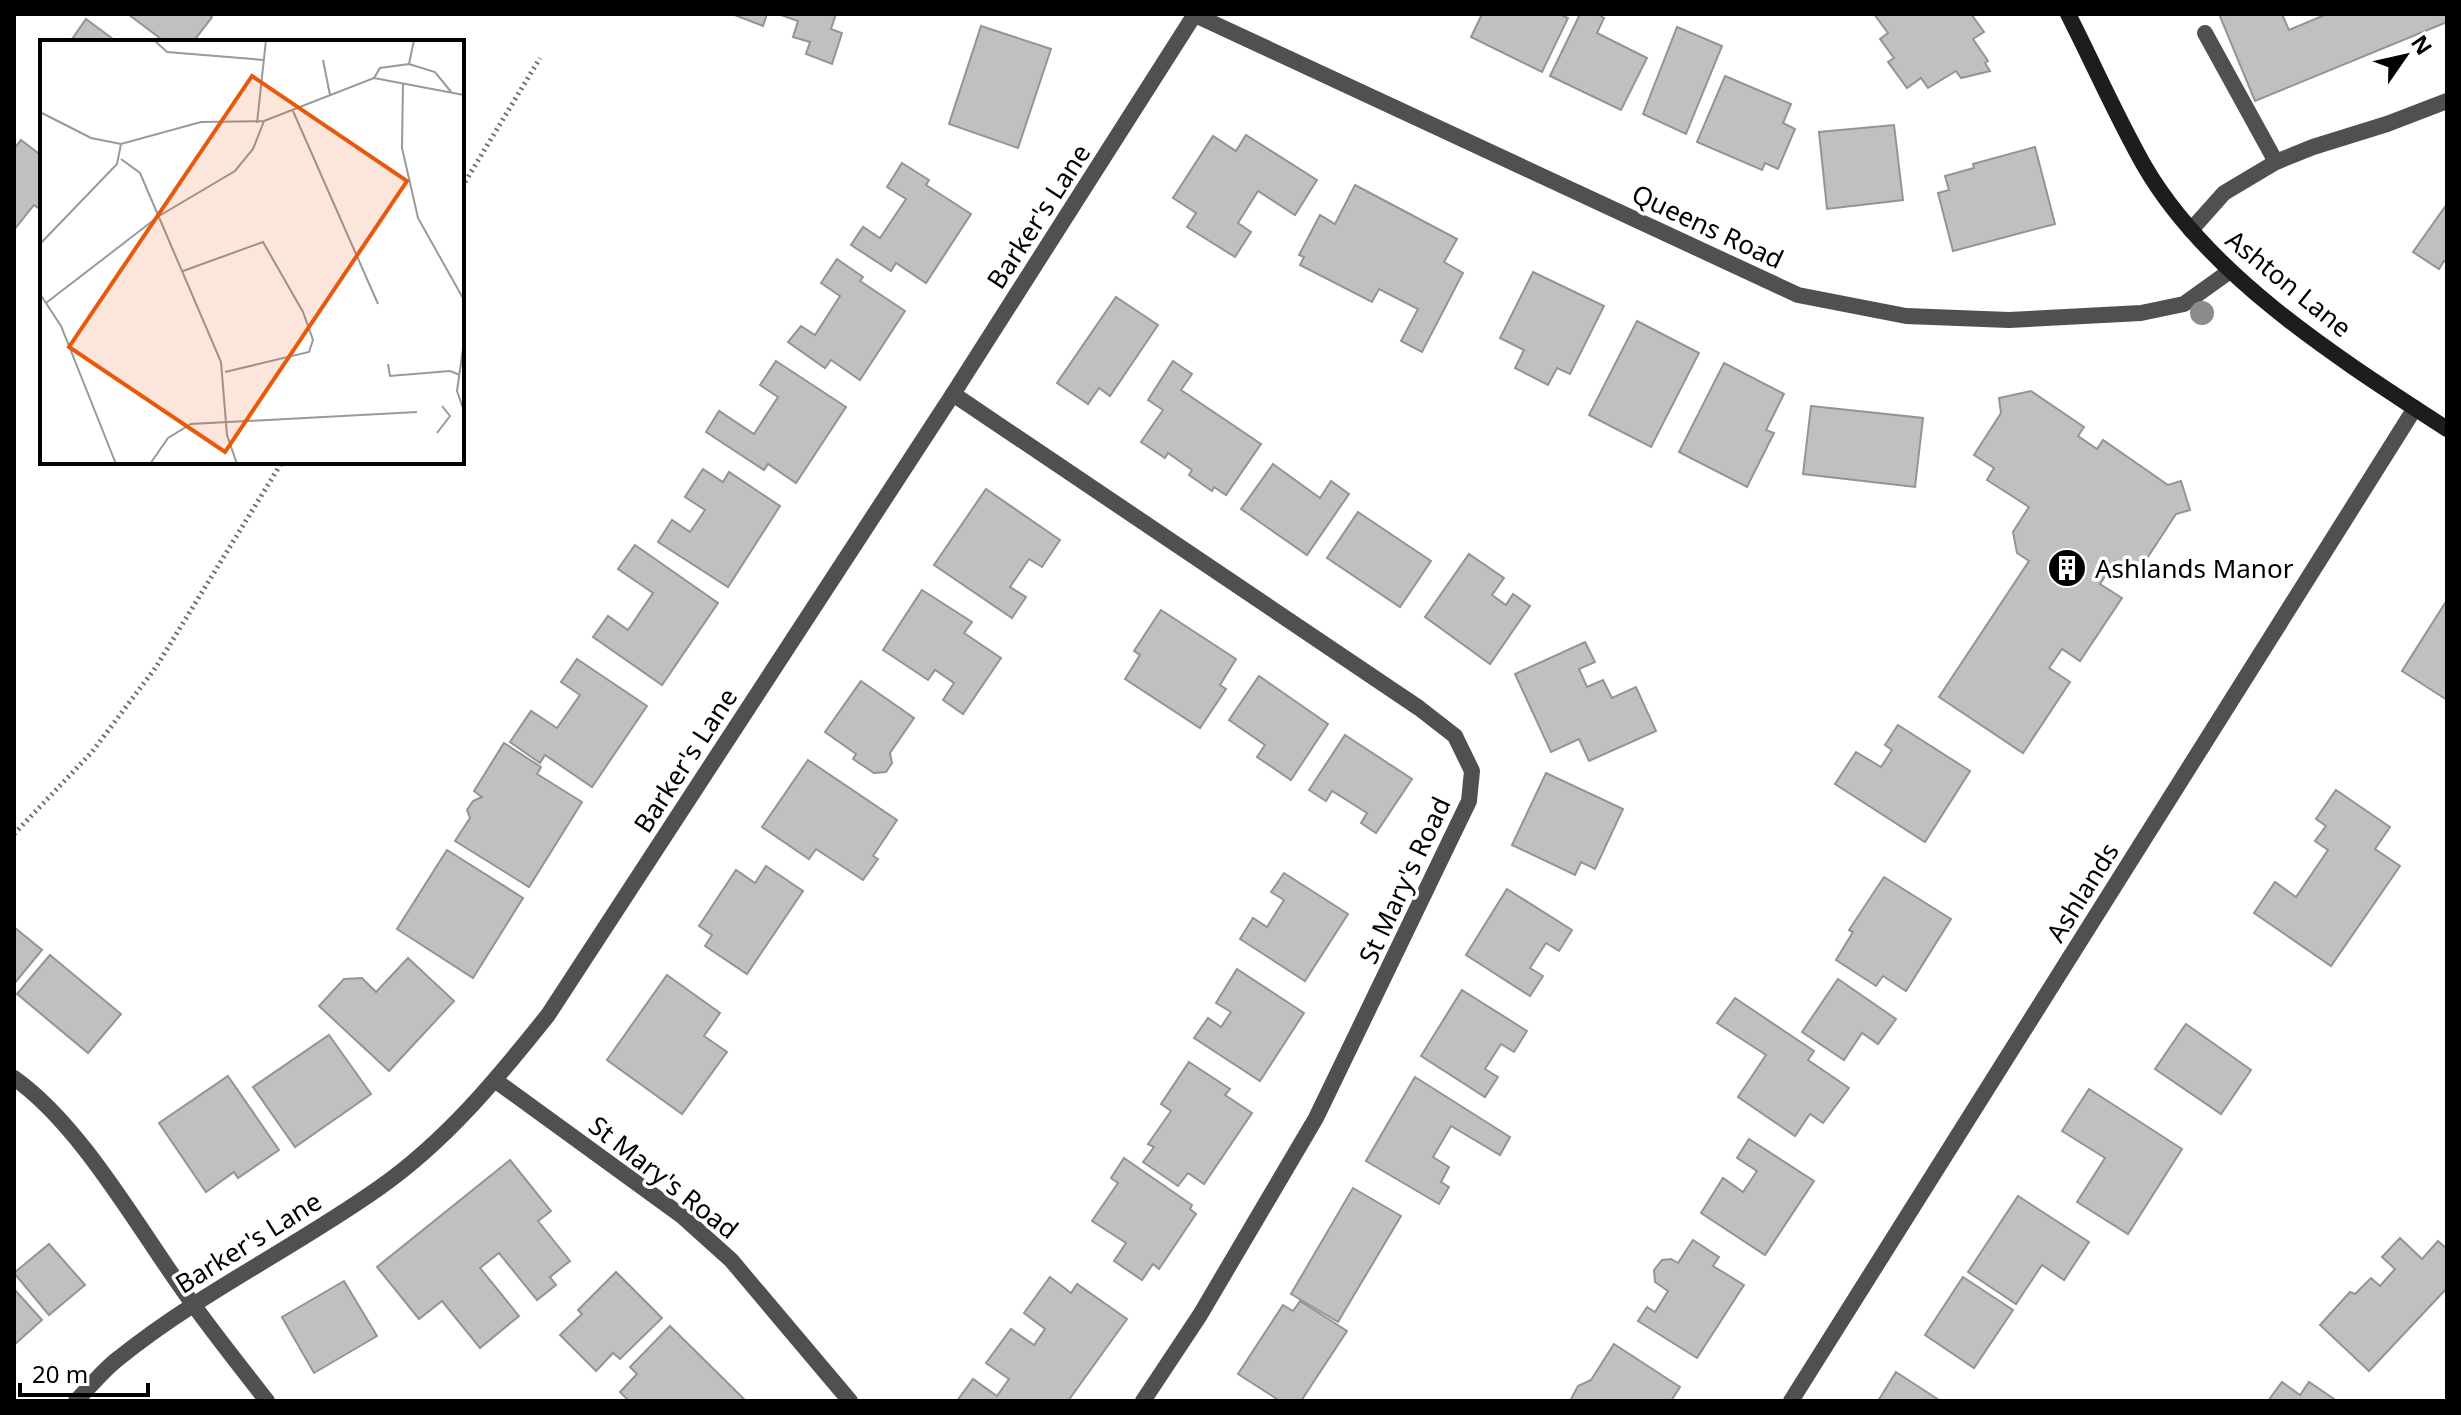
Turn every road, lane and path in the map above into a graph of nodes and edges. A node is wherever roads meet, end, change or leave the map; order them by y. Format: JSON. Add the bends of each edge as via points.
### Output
{"nodes":[{"id":1,"x":1194,"y":14,"type":"edge"},
{"id":2,"x":2068,"y":14,"type":"edge"},
{"id":3,"x":2205,"y":33,"type":"dead end"},
{"id":4,"x":540,"y":58,"type":"dead end"},
{"id":5,"x":2447,"y":101,"type":"edge"},
{"id":6,"x":2276,"y":162,"type":"junction"},
{"id":7,"x":464,"y":184,"type":"edge"},
{"id":8,"x":2191,"y":230,"type":"junction"},
{"id":9,"x":2230,"y":271,"type":"junction"},
{"id":10,"x":953,"y":394,"type":"junction"},
{"id":11,"x":2415,"y":408,"type":"junction"},
{"id":12,"x":2447,"y":429,"type":"edge"},
{"id":13,"x":281,"y":464,"type":"edge"},
{"id":14,"x":14,"y":834,"type":"edge"},
{"id":15,"x":14,"y":1078,"type":"edge"},
{"id":16,"x":496,"y":1081,"type":"junction"},
{"id":17,"x":193,"y":1304,"type":"junction"},
{"id":18,"x":76,"y":1401,"type":"edge"},
{"id":19,"x":267,"y":1401,"type":"edge"},
{"id":20,"x":850,"y":1401,"type":"edge"},
{"id":21,"x":1143,"y":1401,"type":"edge"},
{"id":22,"x":1791,"y":1401,"type":"edge"}],
"edges":[{"from":1,"to":9,"type":"street","name":"Queens Road","via":[[1798,295],[1906,316],[2009,320],[2141,313],[2184,304]]},
{"from":1,"to":10,"type":"street","name":"Barker's Lane"},
{"from":2,"to":8,"type":"main road","name":"Ashton Lane","via":[[2146,168]]},
{"from":3,"to":6,"type":"street"},
{"from":4,"to":7,"type":"path"},
{"from":5,"to":6,"type":"street"},
{"from":6,"to":8,"type":"street","via":[[2224,193]]},
{"from":8,"to":9,"type":"main road","name":"Ashton Lane"},
{"from":9,"to":11,"type":"main road","name":"Ashton Lane"},
{"from":10,"to":16,"type":"street","name":"Barker's Lane","via":[[548,1015]]},
{"from":10,"to":21,"type":"street","name":"St Mary's Road","via":[[1419,708],[1455,736],[1472,771],[1469,801],[1316,1118]]},
{"from":11,"to":12,"type":"main road","name":"Ashton Lane"},
{"from":11,"to":22,"type":"street","name":"Ashlands"},
{"from":13,"to":14,"type":"path","via":[[156,667],[92,752]]},
{"from":15,"to":17,"type":"street","via":[[87,1153]]},
{"from":16,"to":17,"type":"street","name":"Barker's Lane","via":[[449,1132],[380,1187]]},
{"from":16,"to":20,"type":"street","name":"St Mary's Road","via":[[682,1216],[731,1260]]},
{"from":17,"to":18,"type":"street","name":"Barker's Lane","via":[[116,1360]]},
{"from":17,"to":19,"type":"street"}]}
